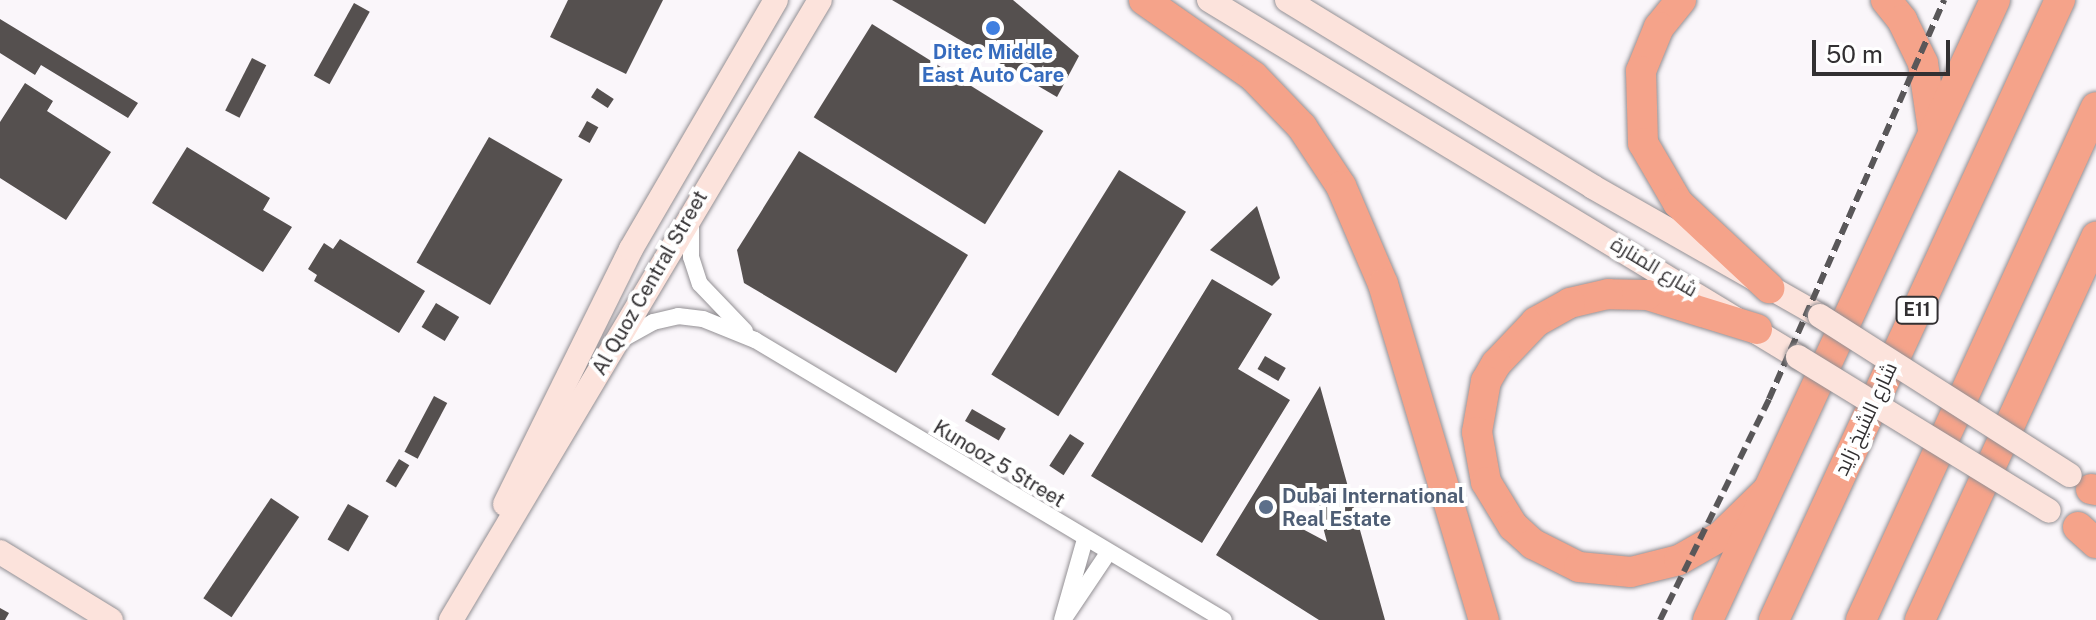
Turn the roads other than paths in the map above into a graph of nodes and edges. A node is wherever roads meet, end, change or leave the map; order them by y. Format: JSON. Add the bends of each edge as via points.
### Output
{"nodes":[{"id":1,"x":776,"y":0,"type":"edge"},
{"id":2,"x":820,"y":0,"type":"edge"},
{"id":3,"x":1144,"y":0,"type":"edge"},
{"id":4,"x":1209,"y":0,"type":"edge"},
{"id":5,"x":1287,"y":0,"type":"edge"},
{"id":6,"x":1681,"y":0,"type":"edge"},
{"id":7,"x":1886,"y":0,"type":"edge"},
{"id":8,"x":1995,"y":0,"type":"edge"},
{"id":9,"x":2060,"y":0,"type":"edge"},
{"id":10,"x":2096,"y":107,"type":"edge"},
{"id":11,"x":1933,"y":131,"type":"junction"},
{"id":12,"x":691,"y":211,"type":"junction"},
{"id":13,"x":2096,"y":237,"type":"edge"},
{"id":14,"x":2096,"y":286,"type":"edge"},
{"id":15,"x":1769,"y":288,"type":"junction"},
{"id":16,"x":1757,"y":329,"type":"junction"},
{"id":17,"x":755,"y":340,"type":"junction"},
{"id":18,"x":613,"y":344,"type":"junction"},
{"id":19,"x":2042,"y":356,"type":"junction"},
{"id":20,"x":2088,"y":487,"type":"edge"},
{"id":21,"x":1767,"y":491,"type":"junction"},
{"id":22,"x":2090,"y":536,"type":"edge"},
{"id":23,"x":1085,"y":539,"type":"junction"},
{"id":24,"x":0,"y":552,"type":"edge"},
{"id":25,"x":1108,"y":553,"type":"junction"},
{"id":26,"x":1947,"y":562,"type":"junction"},
{"id":27,"x":484,"y":568,"type":"junction"},
{"id":28,"x":111,"y":620,"type":"edge"},
{"id":29,"x":451,"y":620,"type":"edge"},
{"id":30,"x":1062,"y":620,"type":"edge"},
{"id":31,"x":1224,"y":620,"type":"edge"},
{"id":32,"x":1484,"y":620,"type":"edge"},
{"id":33,"x":1708,"y":620,"type":"edge"},
{"id":34,"x":1774,"y":620,"type":"edge"},
{"id":35,"x":1861,"y":620,"type":"edge"},
{"id":36,"x":1920,"y":620,"type":"edge"},
{"id":37,"x":1936,"y":620,"type":"edge"}],
"edges":[{"from":1,"to":27,"type":"main road","name":"Al Quoz Central Street","via":[[624,263],[500,516]]},
{"from":2,"to":12,"type":"main road","name":"Al Quoz Central Street"},
{"from":3,"to":32,"type":"highway","via":[[1253,76],[1302,127],[1341,186],[1383,284]]},
{"from":4,"to":16,"type":"main road","name":"شارع المنارة"},
{"from":5,"to":15,"type":"main road","name":"شارع المنارة"},
{"from":6,"to":15,"type":"highway","via":[[1659,27],[1641,71],[1638,119],[1643,143],[1678,203]]},
{"from":7,"to":11,"type":"highway","via":[[1923,63]]},
{"from":8,"to":11,"type":"highway"},
{"from":9,"to":34,"type":"highway","name":"شارع الشيخ زايد","number":"E11"},
{"from":10,"to":35,"type":"highway"},
{"from":11,"to":21,"type":"highway"},
{"from":12,"to":17,"type":"street","name":"Kunooz 5 Street","via":[[691,257],[700,284]]},
{"from":12,"to":18,"type":"main road","name":"Al Quoz Central Street"},
{"from":13,"to":19,"type":"highway"},
{"from":14,"to":19,"type":"highway"},
{"from":15,"to":20,"type":"main road","name":"شارع المنارة","bridge":true},
{"from":16,"to":21,"type":"highway","via":[[1647,295],[1608,294],[1570,303],[1536,322],[1501,356],[1486,381],[1477,432],[1486,482],[1513,526],[1533,544],[1579,567],[1631,572],[1679,560],[1721,536]]},
{"from":16,"to":22,"type":"main road","name":"شارع المنارة","bridge":true},
{"from":17,"to":18,"type":"street","name":"Kunooz 5 Street","via":[[703,319],[678,316],[653,322]]},
{"from":17,"to":23,"type":"street","name":"Kunooz 5 Street"},
{"from":18,"to":27,"type":"main road","name":"Al Quoz Central Street"},
{"from":19,"to":26,"type":"highway"},
{"from":21,"to":33,"type":"highway"},
{"from":23,"to":25,"type":"street","name":"Kunooz 5 Street"},
{"from":23,"to":30,"type":"street"},
{"from":24,"to":28,"type":"main road"},
{"from":25,"to":30,"type":"street"},
{"from":25,"to":31,"type":"street","name":"Kunooz 5 Street"},
{"from":26,"to":36,"type":"highway"},
{"from":26,"to":37,"type":"highway"},
{"from":27,"to":29,"type":"main road","name":"Al Quoz Central Street"}]}
